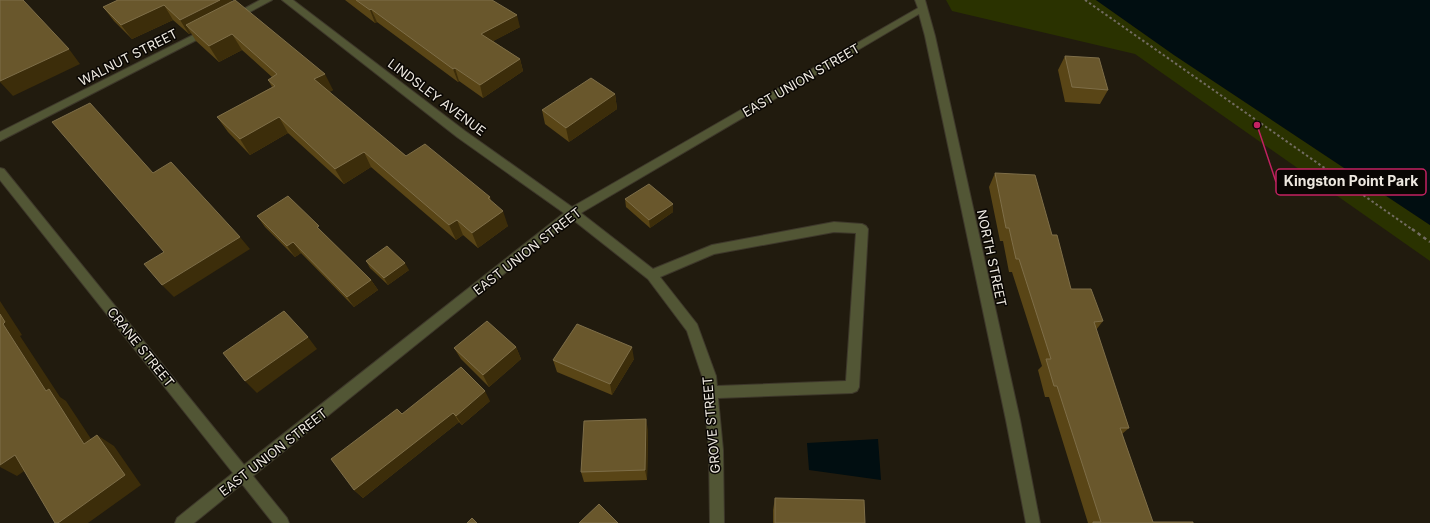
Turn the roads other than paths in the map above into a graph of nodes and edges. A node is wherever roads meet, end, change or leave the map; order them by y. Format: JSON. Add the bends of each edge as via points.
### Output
{"nodes":[{"id":1,"x":267,"y":0,"type":"edge"},
{"id":2,"x":287,"y":0,"type":"edge"},
{"id":3,"x":921,"y":5,"type":"edge"},
{"id":4,"x":0,"y":137,"type":"edge"},
{"id":5,"x":0,"y":172,"type":"edge"},
{"id":6,"x":572,"y":213,"type":"junction"},
{"id":7,"x":652,"y":276,"type":"junction"},
{"id":8,"x":710,"y":392,"type":"junction"},
{"id":9,"x":244,"y":474,"type":"junction"},
{"id":10,"x":182,"y":523,"type":"edge"},
{"id":11,"x":282,"y":523,"type":"edge"},
{"id":12,"x":717,"y":523,"type":"edge"},
{"id":13,"x":1033,"y":523,"type":"edge"}],
"edges":[{"from":1,"to":4,"type":"street","name":"WALNUT STREET"},
{"from":2,"to":6,"type":"street","name":"LINDSLEY AVENUE","via":[[461,134]]},
{"from":3,"to":6,"type":"street","name":"EAST UNION STREET"},
{"from":3,"to":13,"type":"street","name":"NORTH STREET","via":[[930,36]]},
{"from":5,"to":9,"type":"street","name":"CRANE STREET"},
{"from":6,"to":7,"type":"street","name":"GROVE STREET"},
{"from":6,"to":9,"type":"street","name":"EAST UNION STREET"},
{"from":7,"to":8,"type":"street","name":"GROVE STREET","via":[[692,328],[709,376]]},
{"from":7,"to":8,"type":"street","via":[[712,250],[834,227],[862,229],[852,387]]},
{"from":8,"to":12,"type":"street","name":"GROVE STREET","via":[[716,450]]},
{"from":9,"to":10,"type":"street","name":"EAST UNION STREET"},
{"from":9,"to":11,"type":"street","name":"CRANE STREET"}]}
